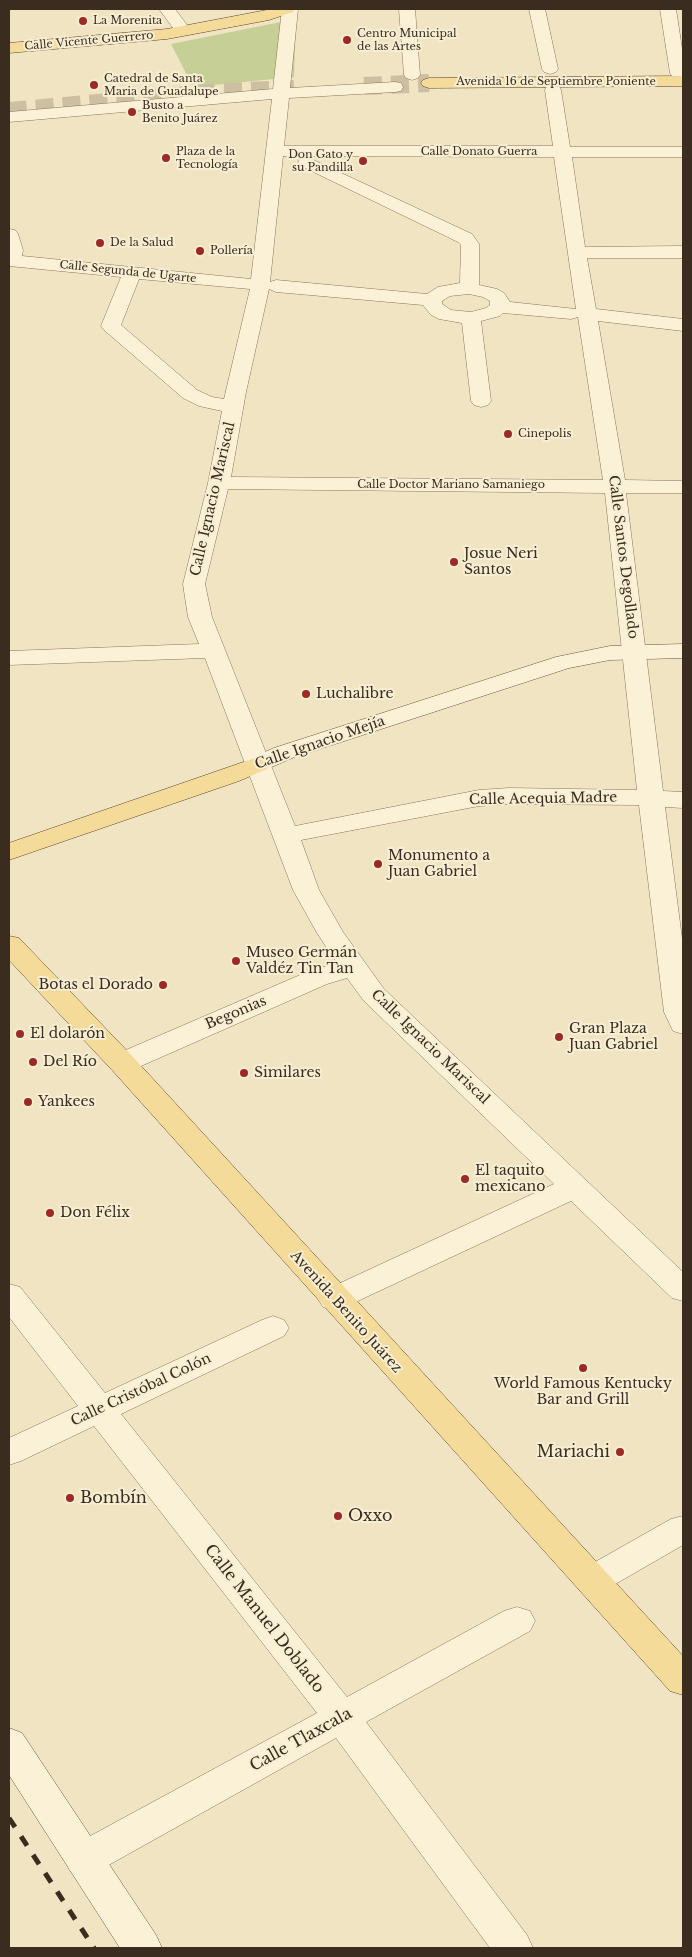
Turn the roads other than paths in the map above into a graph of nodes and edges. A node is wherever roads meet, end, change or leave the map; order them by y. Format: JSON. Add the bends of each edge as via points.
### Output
{"nodes":[{"id":1,"x":167,"y":9,"type":"edge"},
{"id":2,"x":289,"y":9,"type":"edge"},
{"id":3,"x":407,"y":9,"type":"edge"},
{"id":4,"x":537,"y":9,"type":"edge"},
{"id":5,"x":668,"y":9,"type":"edge"},
{"id":6,"x":179,"y":26,"type":"dead end"},
{"id":7,"x":9,"y":48,"type":"edge"},
{"id":8,"x":412,"y":75,"type":"dead end"},
{"id":9,"x":681,"y":77,"type":"edge"},
{"id":10,"x":429,"y":83,"type":"tunnel mouth"},
{"id":11,"x":395,"y":87,"type":"tunnel mouth"},
{"id":12,"x":281,"y":101,"type":"junction"},
{"id":13,"x":9,"y":117,"type":"edge"},
{"id":14,"x":274,"y":151,"type":"junction"},
{"id":15,"x":683,"y":152,"type":"edge"},
{"id":16,"x":562,"y":153,"type":"junction"},
{"id":17,"x":307,"y":162,"type":"dead end"},
{"id":18,"x":9,"y":234,"type":"edge"},
{"id":19,"x":683,"y":252,"type":"edge"},
{"id":20,"x":577,"y":253,"type":"junction"},
{"id":21,"x":9,"y":260,"type":"edge"},
{"id":22,"x":132,"y":273,"type":"junction"},
{"id":23,"x":247,"y":284,"type":"dead end"},
{"id":24,"x":276,"y":286,"type":"dead end"},
{"id":25,"x":469,"y":288,"type":"junction"},
{"id":26,"x":432,"y":300,"type":"junction"},
{"id":27,"x":499,"y":307,"type":"junction"},
{"id":28,"x":579,"y":313,"type":"junction"},
{"id":29,"x":471,"y":318,"type":"junction"},
{"id":30,"x":683,"y":325,"type":"edge"},
{"id":31,"x":481,"y":401,"type":"dead end"},
{"id":32,"x":233,"y":407,"type":"junction"},
{"id":33,"x":219,"y":483,"type":"junction"},
{"id":34,"x":615,"y":487,"type":"junction"},
{"id":35,"x":683,"y":487,"type":"edge"},
{"id":36,"x":214,"y":651,"type":"junction"},
{"id":37,"x":636,"y":651,"type":"junction"},
{"id":38,"x":683,"y":651,"type":"edge"},
{"id":39,"x":9,"y":658,"type":"edge"},
{"id":40,"x":258,"y":764,"type":"junction"},
{"id":41,"x":651,"y":798,"type":"junction"},
{"id":42,"x":683,"y":800,"type":"edge"},
{"id":43,"x":286,"y":835,"type":"junction"},
{"id":44,"x":9,"y":852,"type":"edge"},
{"id":45,"x":9,"y":944,"type":"edge"},
{"id":46,"x":353,"y":967,"type":"junction"},
{"id":47,"x":683,"y":1025,"type":"edge"},
{"id":48,"x":122,"y":1063,"type":"junction"},
{"id":49,"x":574,"y":1187,"type":"junction"},
{"id":50,"x":683,"y":1290,"type":"edge"},
{"id":51,"x":9,"y":1294,"type":"edge"},
{"id":52,"x":334,"y":1299,"type":"junction"},
{"id":53,"x":273,"y":1328,"type":"dead end"},
{"id":54,"x":99,"y":1410,"type":"junction"},
{"id":55,"x":9,"y":1452,"type":"edge"},
{"id":56,"x":683,"y":1529,"type":"edge"},
{"id":57,"x":593,"y":1580,"type":"junction"},
{"id":58,"x":517,"y":1621,"type":"dead end"},
{"id":59,"x":683,"y":1680,"type":"edge"},
{"id":60,"x":342,"y":1718,"type":"junction"},
{"id":61,"x":9,"y":1744,"type":"edge"},
{"id":62,"x":84,"y":1859,"type":"junction"},
{"id":63,"x":142,"y":1948,"type":"edge"},
{"id":64,"x":513,"y":1948,"type":"edge"}],
"edges":[{"from":1,"to":6,"type":"street"},
{"from":2,"to":7,"type":"main road","name":"Calle Vicente Guerrero","via":[[167,34]]},
{"from":2,"to":12,"type":"street","name":"Calle Ignacio Mariscal"},
{"from":3,"to":8,"type":"street"},
{"from":4,"to":16,"type":"street","name":"Calle Santos Degollado"},
{"from":5,"to":9,"type":"street"},
{"from":9,"to":10,"type":"main road","name":"Avenida 16 de Septiembre Poniente"},
{"from":11,"to":12,"type":"street"},
{"from":12,"to":13,"type":"street"},
{"from":12,"to":14,"type":"street","name":"Calle Ignacio Mariscal"},
{"from":14,"to":16,"type":"street","name":"Calle Donato Guerra"},
{"from":14,"to":32,"type":"street","name":"Calle Ignacio Mariscal","via":[[260,285]]},
{"from":15,"to":16,"type":"street","name":"Calle Donato Guerra"},
{"from":16,"to":20,"type":"street","name":"Calle Santos Degollado"},
{"from":17,"to":25,"type":"street","via":[[465,238],[470,244]]},
{"from":18,"to":21,"type":"street","via":[[14,250]]},
{"from":19,"to":20,"type":"street"},
{"from":20,"to":28,"type":"street","name":"Calle Santos Degollado"},
{"from":21,"to":22,"type":"street","name":"Calle Segunda de Ugarte"},
{"from":22,"to":23,"type":"street","name":"Calle Segunda de Ugarte"},
{"from":22,"to":32,"type":"street","via":[[111,326],[190,394],[206,402]]},
{"from":24,"to":26,"type":"street"},
{"from":25,"to":26,"type":"street","via":[[445,291]]},
{"from":25,"to":27,"type":"street","via":[[497,297]]},
{"from":26,"to":29,"type":"street","via":[[432,306],[438,311],[458,318]]},
{"from":27,"to":28,"type":"street"},
{"from":27,"to":29,"type":"street","via":[[494,312]]},
{"from":28,"to":30,"type":"street"},
{"from":28,"to":34,"type":"street","name":"Calle Santos Degollado"},
{"from":29,"to":31,"type":"street"},
{"from":32,"to":33,"type":"street","name":"Calle Ignacio Mariscal"},
{"from":33,"to":34,"type":"street","name":"Calle Doctor Mariano Samaniego"},
{"from":33,"to":36,"type":"street","name":"Calle Ignacio Mariscal","via":[[194,584],[200,617]]},
{"from":34,"to":35,"type":"street","name":"Calle Doctor Mariano Samaniego"},
{"from":34,"to":37,"type":"street","name":"Calle Santos Degollado"},
{"from":36,"to":39,"type":"street"},
{"from":36,"to":40,"type":"street","name":"Calle Ignacio Mariscal"},
{"from":37,"to":38,"type":"street","name":"Calle Ignacio Mejía"},
{"from":37,"to":40,"type":"street","name":"Calle Ignacio Mejía","via":[[596,654],[564,662],[283,753]]},
{"from":37,"to":41,"type":"street","name":"Calle Santos Degollado"},
{"from":40,"to":43,"type":"street","name":"Calle Ignacio Mariscal"},
{"from":40,"to":44,"type":"main road","name":"Calle Ignacio Mejía"},
{"from":41,"to":42,"type":"street","name":"Calle Acequia Madre"},
{"from":41,"to":43,"type":"street","name":"Calle Acequia Madre","via":[[479,798]]},
{"from":41,"to":47,"type":"street","name":"Calle Santos Degollado","via":[[678,1012]]},
{"from":43,"to":46,"type":"street","name":"Calle Ignacio Mariscal","via":[[306,890]]},
{"from":45,"to":48,"type":"main road","name":"Avenida Benito Juárez"},
{"from":46,"to":48,"type":"street","name":"Begonias","via":[[318,978]]},
{"from":46,"to":49,"type":"street","name":"Calle Ignacio Mariscal","via":[[374,995]]},
{"from":48,"to":52,"type":"main road","name":"Avenida Benito Juárez"},
{"from":49,"to":50,"type":"street","name":"Calle Ignacio Mariscal"},
{"from":49,"to":52,"type":"street"},
{"from":51,"to":54,"type":"street","name":"Calle Manuel Doblado"},
{"from":52,"to":57,"type":"main road","name":"Avenida Benito Juárez"},
{"from":53,"to":54,"type":"street","name":"Calle Cristóbal Colón"},
{"from":54,"to":55,"type":"street","name":"Calle Cristóbal Colón"},
{"from":54,"to":60,"type":"street","name":"Calle Manuel Doblado"},
{"from":56,"to":57,"type":"street"},
{"from":57,"to":59,"type":"main road","name":"Avenida Benito Juárez"},
{"from":58,"to":60,"type":"street","name":"Calle Tlaxcala"},
{"from":60,"to":62,"type":"street","name":"Calle Tlaxcala"},
{"from":60,"to":64,"type":"street","name":"Calle Manuel Doblado"},
{"from":61,"to":62,"type":"street"},
{"from":62,"to":63,"type":"street"}]}
